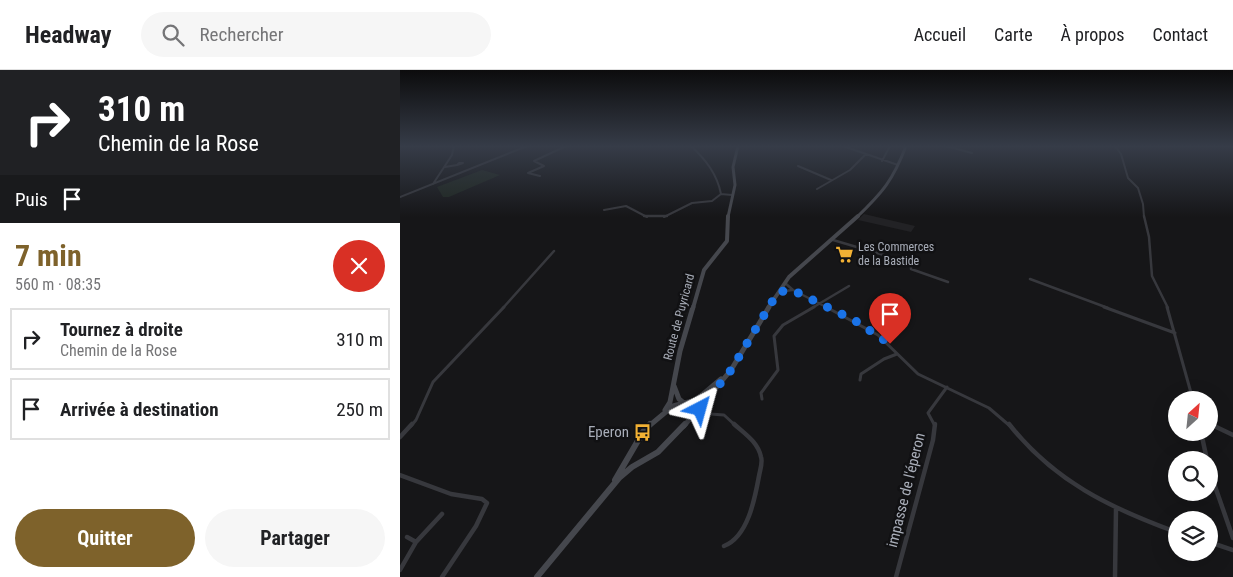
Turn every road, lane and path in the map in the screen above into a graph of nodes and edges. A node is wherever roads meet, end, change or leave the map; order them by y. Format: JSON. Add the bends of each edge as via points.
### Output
{"nodes":[{"id":1,"x":442,"y":170,"type":"edge"},
{"id":2,"x":469,"y":170,"type":"edge"},
{"id":3,"x":536,"y":170,"type":"edge"},
{"id":4,"x":712,"y":170,"type":"edge"},
{"id":5,"x":733,"y":170,"type":"edge"},
{"id":6,"x":806,"y":170,"type":"edge"},
{"id":7,"x":850,"y":170,"type":"edge"},
{"id":8,"x":896,"y":170,"type":"edge"},
{"id":9,"x":1126,"y":170,"type":"edge"},
{"id":10,"x":540,"y":176,"type":"dead end"},
{"id":11,"x":831,"y":181,"type":"junction"},
{"id":12,"x":432,"y":185,"type":"junction"},
{"id":13,"x":817,"y":189,"type":"dead end"},
{"id":14,"x":721,"y":194,"type":"junction"},
{"id":15,"x":732,"y":194,"type":"junction"},
{"id":16,"x":400,"y":197,"type":"edge"},
{"id":17,"x":604,"y":210,"type":"dead end"},
{"id":18,"x":833,"y":240,"type":"junction"},
{"id":19,"x":554,"y":251,"type":"dead end"},
{"id":20,"x":1030,"y":279,"type":"dead end"},
{"id":21,"x":948,"y":282,"type":"dead end"},
{"id":22,"x":785,"y":283,"type":"junction"},
{"id":23,"x":849,"y":286,"type":"dead end"},
{"id":24,"x":792,"y":290,"type":"junction"},
{"id":25,"x":778,"y":292,"type":"junction"},
{"id":26,"x":818,"y":304,"type":"junction"},
{"id":27,"x":1175,"y":333,"type":"junction"},
{"id":28,"x":897,"y":354,"type":"junction"},
{"id":29,"x":731,"y":370,"type":"junction"},
{"id":30,"x":860,"y":380,"type":"dead end"},
{"id":31,"x":674,"y":384,"type":"junction"},
{"id":32,"x":947,"y":388,"type":"junction"},
{"id":33,"x":1191,"y":391,"type":"edge"},
{"id":34,"x":762,"y":399,"type":"dead end"},
{"id":35,"x":686,"y":403,"type":"junction"},
{"id":36,"x":665,"y":410,"type":"junction"},
{"id":37,"x":694,"y":415,"type":"junction"},
{"id":38,"x":1218,"y":428,"type":"edge"},
{"id":39,"x":1233,"y":434,"type":"edge"},
{"id":40,"x":400,"y":437,"type":"edge"},
{"id":41,"x":631,"y":455,"type":"junction"},
{"id":42,"x":641,"y":462,"type":"junction"},
{"id":43,"x":400,"y":475,"type":"edge"},
{"id":44,"x":611,"y":486,"type":"junction"},
{"id":45,"x":1218,"y":495,"type":"edge"},
{"id":46,"x":1116,"y":509,"type":"junction"},
{"id":47,"x":442,"y":514,"type":"dead end"},
{"id":48,"x":1168,"y":529,"type":"edge"},
{"id":49,"x":407,"y":538,"type":"dead end"},
{"id":50,"x":1233,"y":538,"type":"edge"},
{"id":51,"x":416,"y":542,"type":"junction"},
{"id":52,"x":1218,"y":545,"type":"edge"},
{"id":53,"x":724,"y":546,"type":"dead end"},
{"id":54,"x":1233,"y":550,"type":"edge"},
{"id":55,"x":400,"y":570,"type":"edge"},
{"id":56,"x":442,"y":577,"type":"edge"},
{"id":57,"x":536,"y":577,"type":"edge"},
{"id":58,"x":896,"y":577,"type":"edge"},
{"id":59,"x":1115,"y":577,"type":"edge"}],
"edges":[{"from":1,"to":12,"type":"street"},
{"from":2,"to":12,"type":"street"},
{"from":3,"to":10,"type":"street","via":[[528,173]]},
{"from":4,"to":14,"type":"street"},
{"from":5,"to":15,"type":"main road","name":"Route de Puyricard"},
{"from":6,"to":11,"type":"street"},
{"from":7,"to":11,"type":"street"},
{"from":8,"to":18,"type":"main road","via":[[884,192]]},
{"from":9,"to":27,"type":"street","via":[[1128,178],[1138,188],[1143,204],[1152,276],[1168,306]]},
{"from":11,"to":13,"type":"street"},
{"from":12,"to":16,"type":"street"},
{"from":14,"to":15,"type":"street"},
{"from":14,"to":17,"type":"street","via":[[712,201],[692,203],[664,217],[647,217],[626,206]]},
{"from":15,"to":31,"type":"main road","name":"Route de Puyricard","via":[[727,241],[704,270],[680,351]]},
{"from":18,"to":21,"type":"street","via":[[911,263],[911,269]]},
{"from":18,"to":22,"type":"main road","via":[[802,264]]},
{"from":19,"to":40,"type":"street","via":[[433,382],[416,420]]},
{"from":20,"to":27,"type":"street"},
{"from":22,"to":24,"type":"street"},
{"from":22,"to":25,"type":"main road"},
{"from":23,"to":26,"type":"street"},
{"from":24,"to":25,"type":"street"},
{"from":24,"to":26,"type":"street"},
{"from":25,"to":29,"type":"main road"},
{"from":26,"to":28,"type":"street","via":[[871,330],[890,344]]},
{"from":26,"to":34,"type":"street","via":[[783,325],[774,336],[778,370],[761,393]]},
{"from":27,"to":33,"type":"street"},
{"from":28,"to":30,"type":"street","via":[[861,374]]},
{"from":28,"to":32,"type":"street","via":[[920,376]]},
{"from":29,"to":35,"type":"main road","name":"Route de Puyricard","via":[[696,400]]},
{"from":29,"to":37,"type":"main road","name":"Route de Puyricard"},
{"from":31,"to":35,"type":"main road","via":[[676,395]]},
{"from":31,"to":36,"type":"main road","name":"Route de Puyricard"},
{"from":32,"to":46,"type":"street","via":[[1000,414],[1014,428],[1023,444],[1039,458]]},
{"from":32,"to":58,"type":"street","name":"impasse de l'éperon","via":[[928,413],[935,423],[933,440]]},
{"from":35,"to":36,"type":"main road","name":"Route de Puyricard"},
{"from":35,"to":37,"type":"main road"},
{"from":36,"to":41,"type":"main road","name":"Route de Puyricard","via":[[643,432]]},
{"from":37,"to":42,"type":"main road","name":"Route de Puyricard","via":[[663,448]]},
{"from":37,"to":53,"type":"street","via":[[724,415],[757,445],[762,458],[750,516],[732,543]]},
{"from":38,"to":39,"type":"street"},
{"from":41,"to":42,"type":"main road","via":[[633,461]]},
{"from":41,"to":44,"type":"main road","name":"Route de Puyricard"},
{"from":42,"to":44,"type":"main road","name":"Route de Puyricard"},
{"from":43,"to":56,"type":"street","via":[[487,503],[476,526]]},
{"from":44,"to":57,"type":"main road","name":"Route de Puyricard"},
{"from":45,"to":50,"type":"street"},
{"from":46,"to":48,"type":"street"},
{"from":46,"to":59,"type":"street"},
{"from":47,"to":51,"type":"street"},
{"from":49,"to":51,"type":"street"},
{"from":51,"to":55,"type":"street"},
{"from":52,"to":54,"type":"street"}]}
